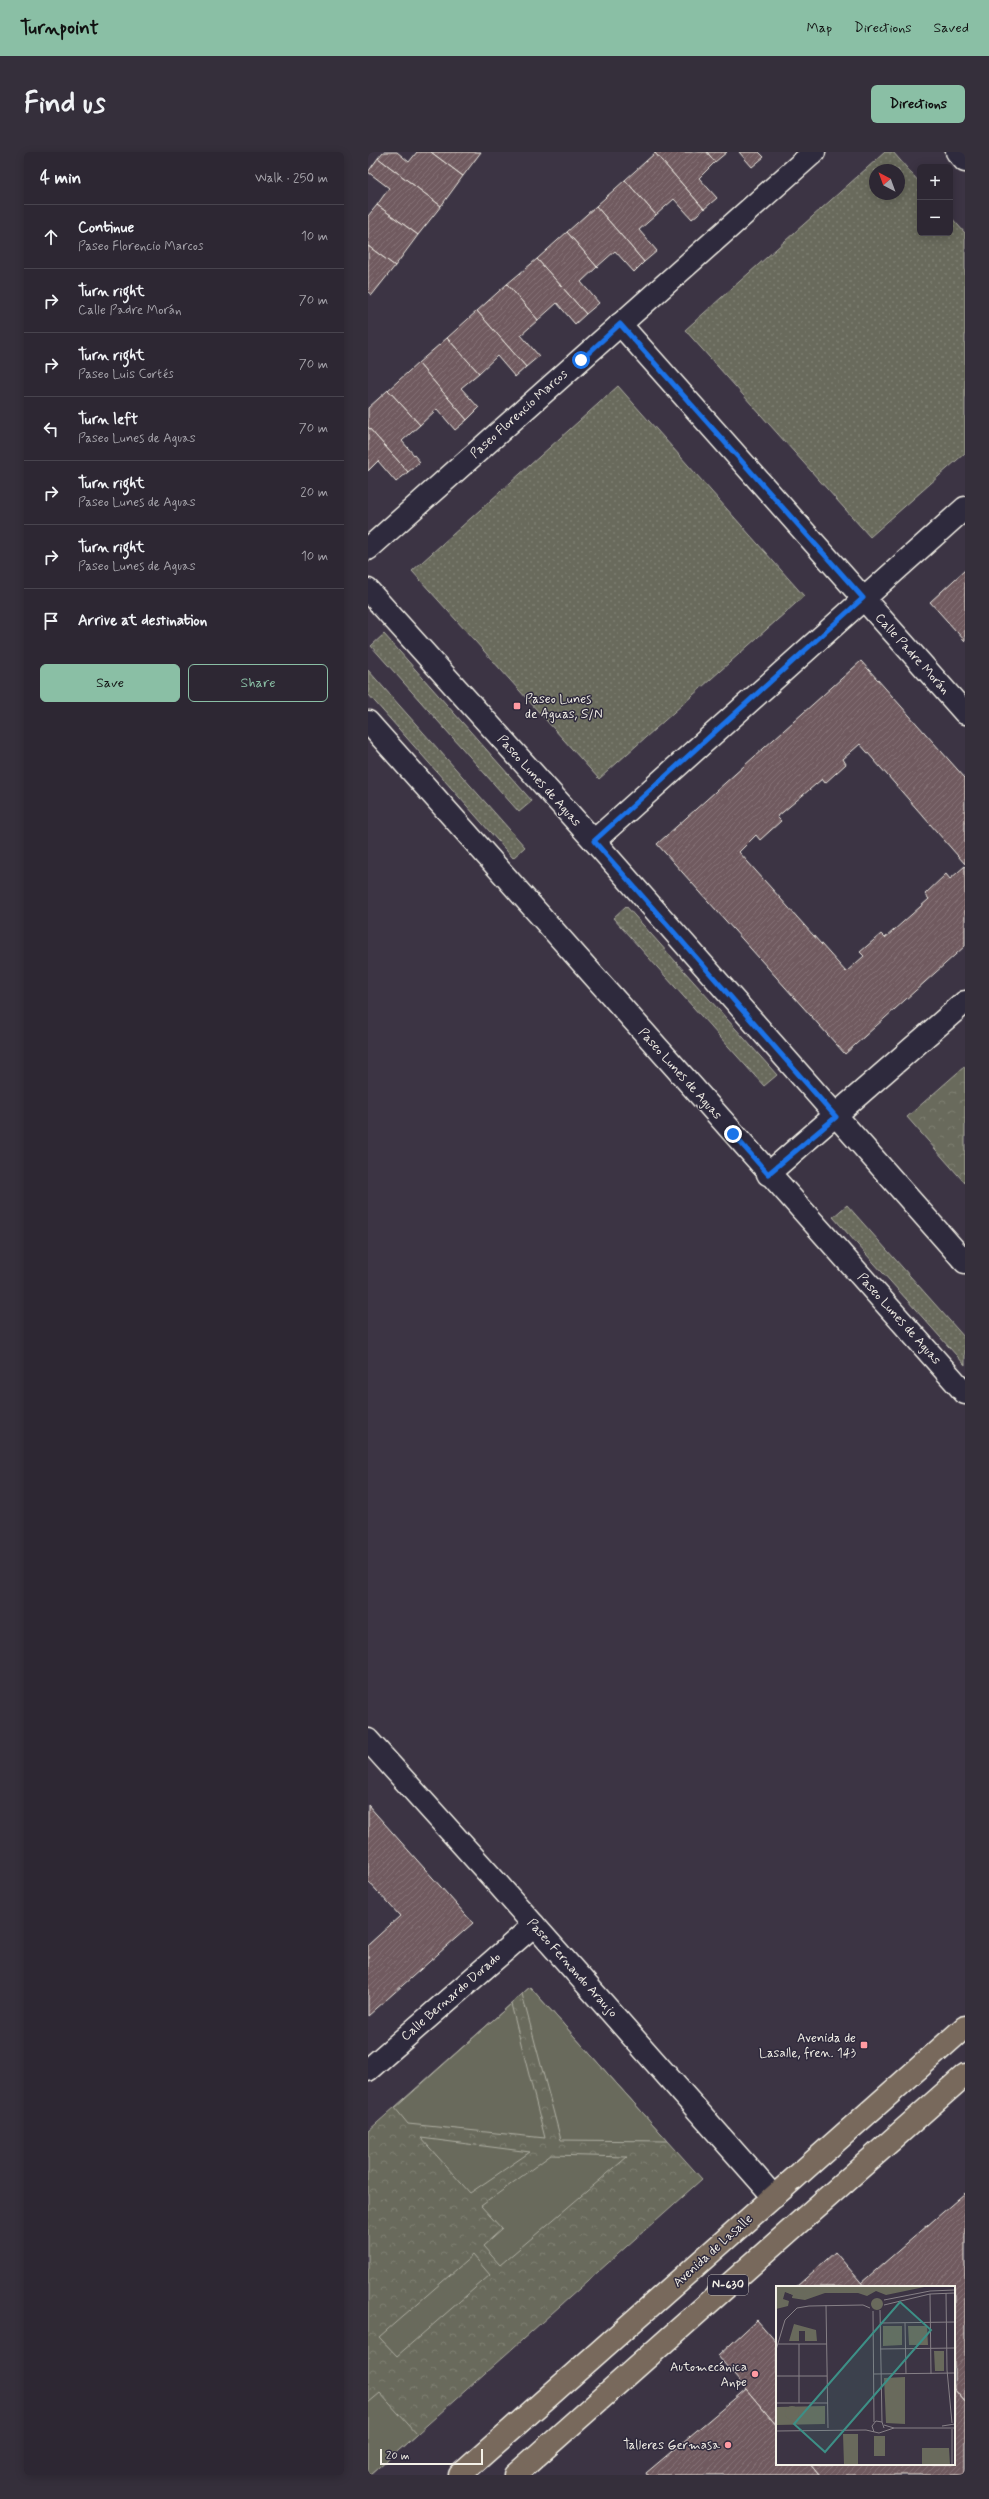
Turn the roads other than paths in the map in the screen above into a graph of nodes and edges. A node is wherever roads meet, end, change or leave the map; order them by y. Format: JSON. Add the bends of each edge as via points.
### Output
{"nodes":[{"id":1,"x":814,"y":152,"type":"edge"},
{"id":2,"x":957,"y":152,"type":"edge"},
{"id":3,"x":965,"y":161,"type":"edge"},
{"id":4,"x":620,"y":324,"type":"junction"},
{"id":5,"x":965,"y":508,"type":"edge"},
{"id":6,"x":368,"y":549,"type":"edge"},
{"id":7,"x":368,"y":590,"type":"edge"},
{"id":8,"x":863,"y":598,"type":"junction"},
{"id":9,"x":965,"y":713,"type":"edge"},
{"id":10,"x":368,"y":722,"type":"edge"},
{"id":11,"x":594,"y":841,"type":"junction"},
{"id":12,"x":965,"y":1002,"type":"edge"},
{"id":13,"x":836,"y":1117,"type":"junction"},
{"id":14,"x":768,"y":1174,"type":"junction"},
{"id":15,"x":965,"y":1262,"type":"edge"},
{"id":16,"x":965,"y":1393,"type":"edge"},
{"id":17,"x":368,"y":1740,"type":"edge"},
{"id":18,"x":534,"y":1924,"type":"junction"},
{"id":19,"x":965,"y":2027,"type":"edge"},
{"id":20,"x":368,"y":2070,"type":"edge"},
{"id":21,"x":965,"y":2074,"type":"edge"},
{"id":22,"x":774,"y":2197,"type":"junction"},
{"id":23,"x":460,"y":2475,"type":"edge"},
{"id":24,"x":515,"y":2475,"type":"edge"}],
"edges":[{"from":1,"to":4,"type":"street","name":"Paseo Florencio Marcos"},
{"from":2,"to":3,"type":"street"},
{"from":4,"to":6,"type":"street","name":"Paseo Florencio Marcos"},
{"from":4,"to":8,"type":"street","name":"Calle Padre Morán"},
{"from":5,"to":8,"type":"street"},
{"from":7,"to":11,"type":"street","name":"Paseo Lunes de Aguas"},
{"from":8,"to":9,"type":"street","name":"Calle Padre Morán"},
{"from":8,"to":11,"type":"street"},
{"from":10,"to":14,"type":"street","name":"Paseo Lunes de Aguas"},
{"from":11,"to":13,"type":"street","name":"Paseo Lunes de Aguas"},
{"from":12,"to":13,"type":"street"},
{"from":13,"to":14,"type":"street"},
{"from":13,"to":15,"type":"street","name":"Paseo Lunes de Aguas"},
{"from":14,"to":16,"type":"street","name":"Paseo Lunes de Aguas"},
{"from":17,"to":18,"type":"street","name":"Paseo Fernando Araujo"},
{"from":18,"to":20,"type":"street","name":"Calle Bernardo Dorado"},
{"from":18,"to":22,"type":"street","name":"Paseo Fernando Araujo"},
{"from":19,"to":22,"type":"highway","name":"Avenida de Lasalle","number":"N-630"},
{"from":21,"to":24,"type":"highway","number":"N-630"},
{"from":22,"to":23,"type":"highway","name":"Avenida de Lasalle","number":"N-630"}]}
